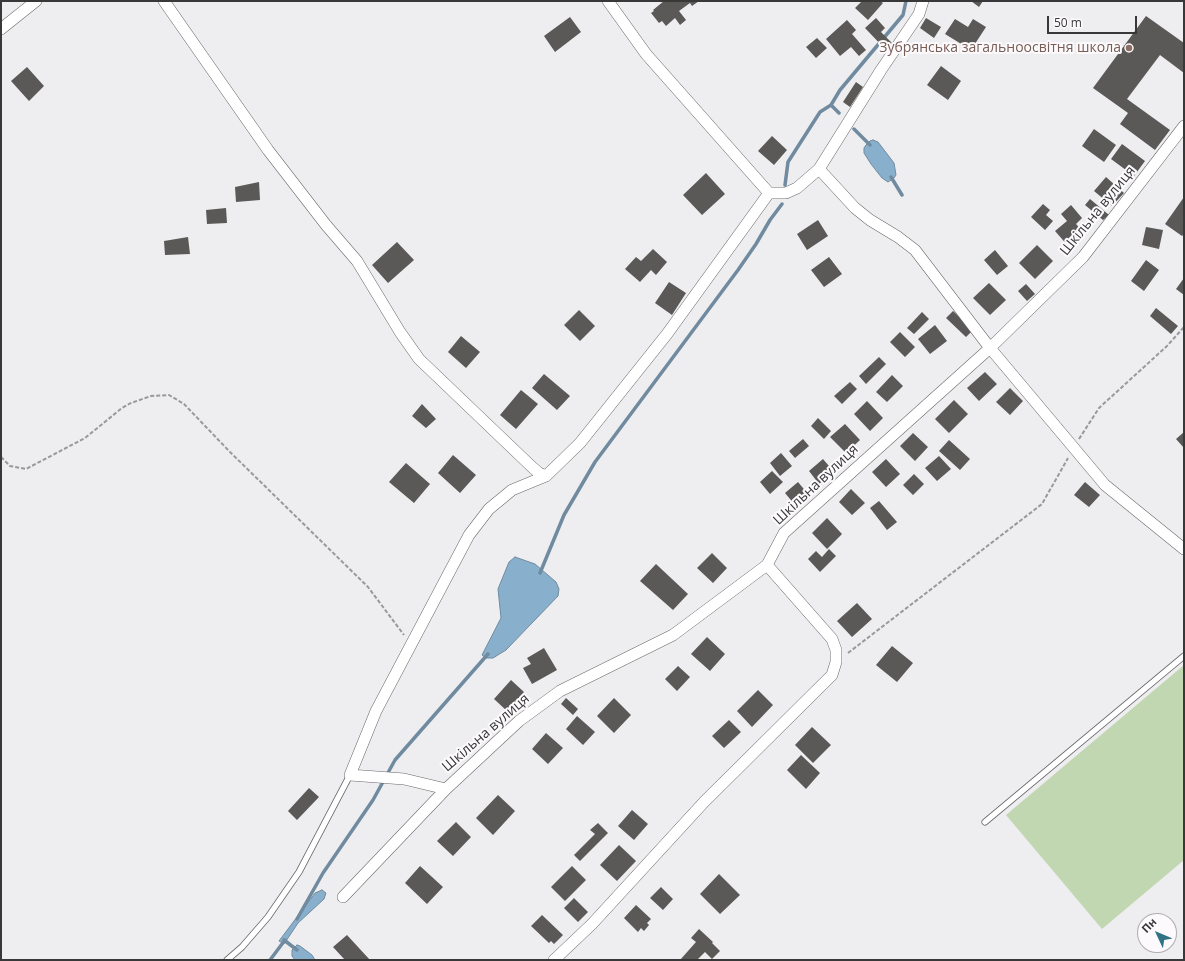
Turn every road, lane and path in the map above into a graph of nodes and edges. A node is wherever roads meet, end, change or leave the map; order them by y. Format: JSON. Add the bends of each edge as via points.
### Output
{"nodes":[{"id":1,"x":36,"y":1,"type":"edge"},
{"id":2,"x":164,"y":1,"type":"edge"},
{"id":3,"x":608,"y":1,"type":"edge"},
{"id":4,"x":923,"y":1,"type":"edge"},
{"id":5,"x":25,"y":6,"type":"edge"},
{"id":6,"x":1,"y":29,"type":"edge"},
{"id":7,"x":1184,"y":126,"type":"edge"},
{"id":8,"x":819,"y":169,"type":"junction"},
{"id":9,"x":770,"y":193,"type":"junction"},
{"id":10,"x":1184,"y":327,"type":"edge"},
{"id":11,"x":990,"y":348,"type":"junction"},
{"id":12,"x":1074,"y":448,"type":"junction"},
{"id":13,"x":1,"y":457,"type":"edge"},
{"id":14,"x":546,"y":476,"type":"junction"},
{"id":15,"x":1184,"y":549,"type":"edge"},
{"id":16,"x":767,"y":565,"type":"junction"},
{"id":17,"x":412,"y":645,"type":"junction"},
{"id":18,"x":1184,"y":656,"type":"edge"},
{"id":19,"x":836,"y":662,"type":"junction"},
{"id":20,"x":350,"y":775,"type":"junction"},
{"id":21,"x":446,"y":789,"type":"junction"},
{"id":22,"x":985,"y":822,"type":"dead end"},
{"id":23,"x":343,"y":897,"type":"dead end"},
{"id":24,"x":227,"y":960,"type":"edge"},
{"id":25,"x":554,"y":960,"type":"edge"}],
"edges":[{"from":1,"to":5,"type":"street"},
{"from":2,"to":14,"type":"street","via":[[268,150],[357,262],[419,359],[532,467]]},
{"from":3,"to":9,"type":"street","via":[[646,54]]},
{"from":4,"to":8,"type":"street","via":[[919,14]]},
{"from":5,"to":6,"type":"street"},
{"from":7,"to":11,"type":"street","name":"Шкільна вулиця","via":[[1083,257]]},
{"from":8,"to":9,"type":"street","via":[[797,188],[786,193]]},
{"from":8,"to":11,"type":"street","via":[[855,208],[915,250]]},
{"from":9,"to":14,"type":"street","via":[[662,340],[580,443]]},
{"from":10,"to":12,"type":"path","via":[[1167,346],[1099,408]]},
{"from":11,"to":12,"type":"street"},
{"from":11,"to":16,"type":"street","name":"Шкільна вулиця","via":[[784,533]]},
{"from":12,"to":15,"type":"street","via":[[1105,485]]},
{"from":12,"to":19,"type":"path","via":[[1042,504]]},
{"from":13,"to":17,"type":"path","via":[[10,466],[26,469],[85,438],[122,408],[150,396],[169,395],[184,404],[368,587]]},
{"from":14,"to":17,"type":"street","via":[[512,490],[489,509],[469,535]]},
{"from":16,"to":19,"type":"street","via":[[832,639],[836,650]]},
{"from":16,"to":21,"type":"street","name":"Шкільна вулиця","via":[[673,635],[560,691],[519,721]]},
{"from":17,"to":20,"type":"street","via":[[376,711]]},
{"from":18,"to":22,"type":"lane"},
{"from":19,"to":25,"type":"street","via":[[832,675],[704,802],[592,924]]},
{"from":20,"to":21,"type":"street","via":[[404,779]]},
{"from":20,"to":24,"type":"lane","via":[[299,872],[268,917]]},
{"from":21,"to":23,"type":"street","name":"Шкільна вулиця"}]}
